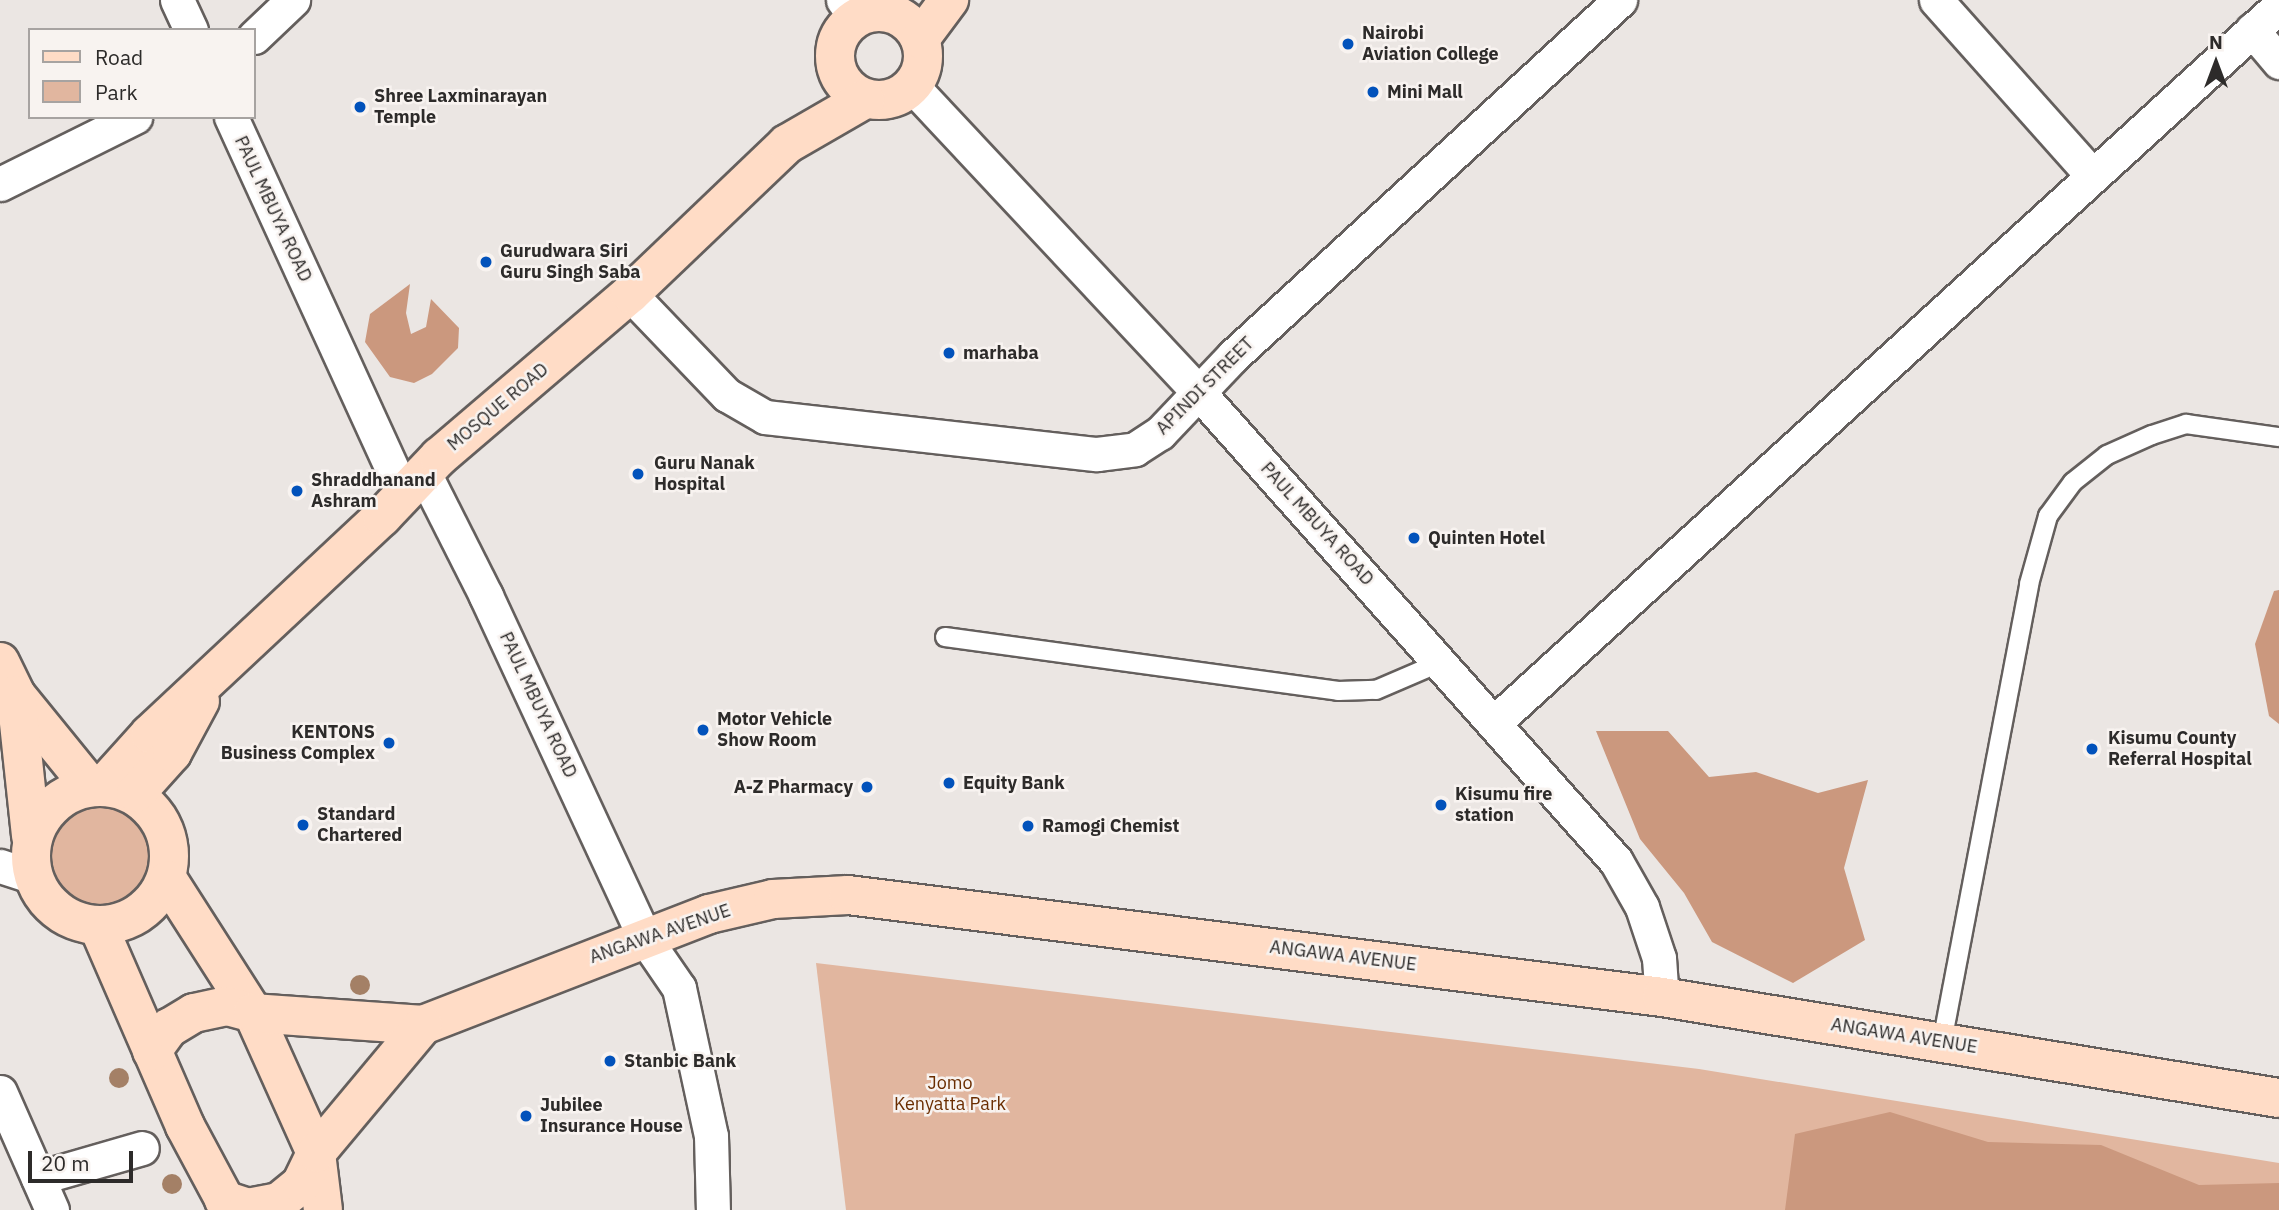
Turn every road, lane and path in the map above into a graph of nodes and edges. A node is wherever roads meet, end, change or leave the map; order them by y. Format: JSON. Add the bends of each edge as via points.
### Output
{"nodes":[{"id":1,"x":177,"y":0,"type":"edge"},
{"id":2,"x":293,"y":0,"type":"edge"},
{"id":3,"x":949,"y":0,"type":"edge"},
{"id":4,"x":1620,"y":0,"type":"edge"},
{"id":5,"x":1937,"y":0,"type":"edge"},
{"id":6,"x":2279,"y":6,"type":"edge"},
{"id":7,"x":877,"y":8,"type":"edge"},
{"id":8,"x":190,"y":28,"type":"edge"},
{"id":9,"x":2252,"y":30,"type":"junction"},
{"id":10,"x":256,"y":35,"type":"edge"},
{"id":11,"x":920,"y":39,"type":"junction"},
{"id":12,"x":2279,"y":62,"type":"edge"},
{"id":13,"x":835,"y":66,"type":"junction"},
{"id":14,"x":912,"y":86,"type":"junction"},
{"id":15,"x":865,"y":99,"type":"junction"},
{"id":16,"x":131,"y":119,"type":"edge"},
{"id":17,"x":233,"y":119,"type":"edge"},
{"id":18,"x":787,"y":144,"type":"junction"},
{"id":19,"x":2090,"y":173,"type":"junction"},
{"id":20,"x":0,"y":184,"type":"edge"},
{"id":21,"x":630,"y":294,"type":"junction"},
{"id":22,"x":1200,"y":394,"type":"junction"},
{"id":23,"x":2279,"y":437,"type":"edge"},
{"id":24,"x":413,"y":482,"type":"junction"},
{"id":25,"x":945,"y":637,"type":"dead end"},
{"id":26,"x":1441,"y":662,"type":"junction"},
{"id":27,"x":8,"y":679,"type":"edge"},
{"id":28,"x":1495,"y":722,"type":"junction"},
{"id":29,"x":110,"y":788,"type":"junction"},
{"id":30,"x":19,"y":857,"type":"edge"},
{"id":31,"x":167,"y":880,"type":"junction"},
{"id":32,"x":99,"y":928,"type":"junction"},
{"id":33,"x":646,"y":940,"type":"junction"},
{"id":34,"x":1662,"y":998,"type":"junction"},
{"id":35,"x":253,"y":1013,"type":"junction"},
{"id":36,"x":423,"y":1025,"type":"junction"},
{"id":37,"x":1942,"y":1042,"type":"junction"},
{"id":38,"x":152,"y":1051,"type":"junction"},
{"id":39,"x":0,"y":1092,"type":"edge"},
{"id":40,"x":2279,"y":1098,"type":"edge"},
{"id":41,"x":142,"y":1148,"type":"dead end"},
{"id":42,"x":316,"y":1153,"type":"junction"},
{"id":43,"x":38,"y":1178,"type":"junction"},
{"id":44,"x":227,"y":1205,"type":"edge"},
{"id":45,"x":52,"y":1210,"type":"edge"},
{"id":46,"x":323,"y":1210,"type":"edge"},
{"id":47,"x":713,"y":1210,"type":"edge"}],
"edges":[{"from":1,"to":8,"type":"street"},
{"from":2,"to":10,"type":"street"},
{"from":3,"to":11,"type":"main road"},
{"from":4,"to":22,"type":"street","name":"APINDI STREET","via":[[1233,356]]},
{"from":5,"to":19,"type":"street"},
{"from":6,"to":9,"type":"street"},
{"from":7,"to":11,"type":"main road","via":[[909,23]]},
{"from":7,"to":13,"type":"main road","via":[[838,37]]},
{"from":9,"to":12,"type":"street"},
{"from":9,"to":19,"type":"street"},
{"from":11,"to":14,"type":"main road","via":[[921,72]]},
{"from":13,"to":15,"type":"main road","via":[[845,86]]},
{"from":13,"to":18,"type":"main road","name":"MOSQUE ROAD"},
{"from":14,"to":15,"type":"main road","via":[[890,100]]},
{"from":14,"to":22,"type":"street","name":"PAUL MBUYA ROAD"},
{"from":15,"to":18,"type":"main road","name":"MOSQUE ROAD"},
{"from":16,"to":20,"type":"street"},
{"from":17,"to":24,"type":"street","name":"PAUL MBUYA ROAD"},
{"from":18,"to":21,"type":"main road","name":"MOSQUE ROAD"},
{"from":19,"to":28,"type":"street"},
{"from":21,"to":22,"type":"street","name":"APINDI STREET","via":[[727,395],[765,417],[1097,454],[1135,449],[1160,433]]},
{"from":21,"to":24,"type":"main road","name":"MOSQUE ROAD"},
{"from":22,"to":26,"type":"street","name":"PAUL MBUYA ROAD"},
{"from":23,"to":37,"type":"lane","via":[[2186,424],[2152,435],[2107,455],[2073,481],[2048,516],[2029,584]]},
{"from":24,"to":29,"type":"main road","name":"MOSQUE ROAD","via":[[382,517],[214,675],[172,753]]},
{"from":24,"to":33,"type":"street","name":"PAUL MBUYA ROAD","via":[[486,596]]},
{"from":25,"to":26,"type":"lane","via":[[1338,691],[1376,690]]},
{"from":26,"to":28,"type":"street","name":"PAUL MBUYA ROAD"},
{"from":27,"to":29,"type":"main road"},
{"from":27,"to":30,"type":"main road"},
{"from":28,"to":34,"type":"street","name":"PAUL MBUYA ROAD","via":[[1616,861],[1643,907],[1660,958]]},
{"from":29,"to":30,"type":"main road","via":[[53,803]]},
{"from":29,"to":31,"type":"main road","via":[[171,849]]},
{"from":30,"to":32,"type":"main road","via":[[77,924]]},
{"from":31,"to":32,"type":"main road","via":[[157,900],[141,915],[121,925]]},
{"from":31,"to":35,"type":"main road"},
{"from":32,"to":38,"type":"main road"},
{"from":33,"to":34,"type":"main road","name":"ANGAWA AVENUE","via":[[709,914],[773,899],[848,895]]},
{"from":33,"to":36,"type":"main road","name":"ANGAWA AVENUE"},
{"from":33,"to":47,"type":"street","name":"PAUL MBUYA ROAD","via":[[679,988],[686,1008],[711,1136]]},
{"from":34,"to":37,"type":"main road","name":"ANGAWA AVENUE"},
{"from":35,"to":36,"type":"main road","name":"ANGAWA AVENUE"},
{"from":35,"to":38,"type":"main road","name":"ANGAWA AVENUE","via":[[227,1006],[194,1013],[169,1028]]},
{"from":35,"to":42,"type":"main road"},
{"from":36,"to":42,"type":"main road","name":"ANGAWA AVENUE"},
{"from":37,"to":40,"type":"main road","name":"ANGAWA AVENUE"},
{"from":38,"to":44,"type":"main road"},
{"from":39,"to":43,"type":"street"},
{"from":41,"to":43,"type":"street"},
{"from":42,"to":44,"type":"main road","name":"ANGAWA AVENUE","via":[[301,1184],[279,1202],[248,1208]]},
{"from":42,"to":46,"type":"main road"},
{"from":43,"to":45,"type":"street"}]}
